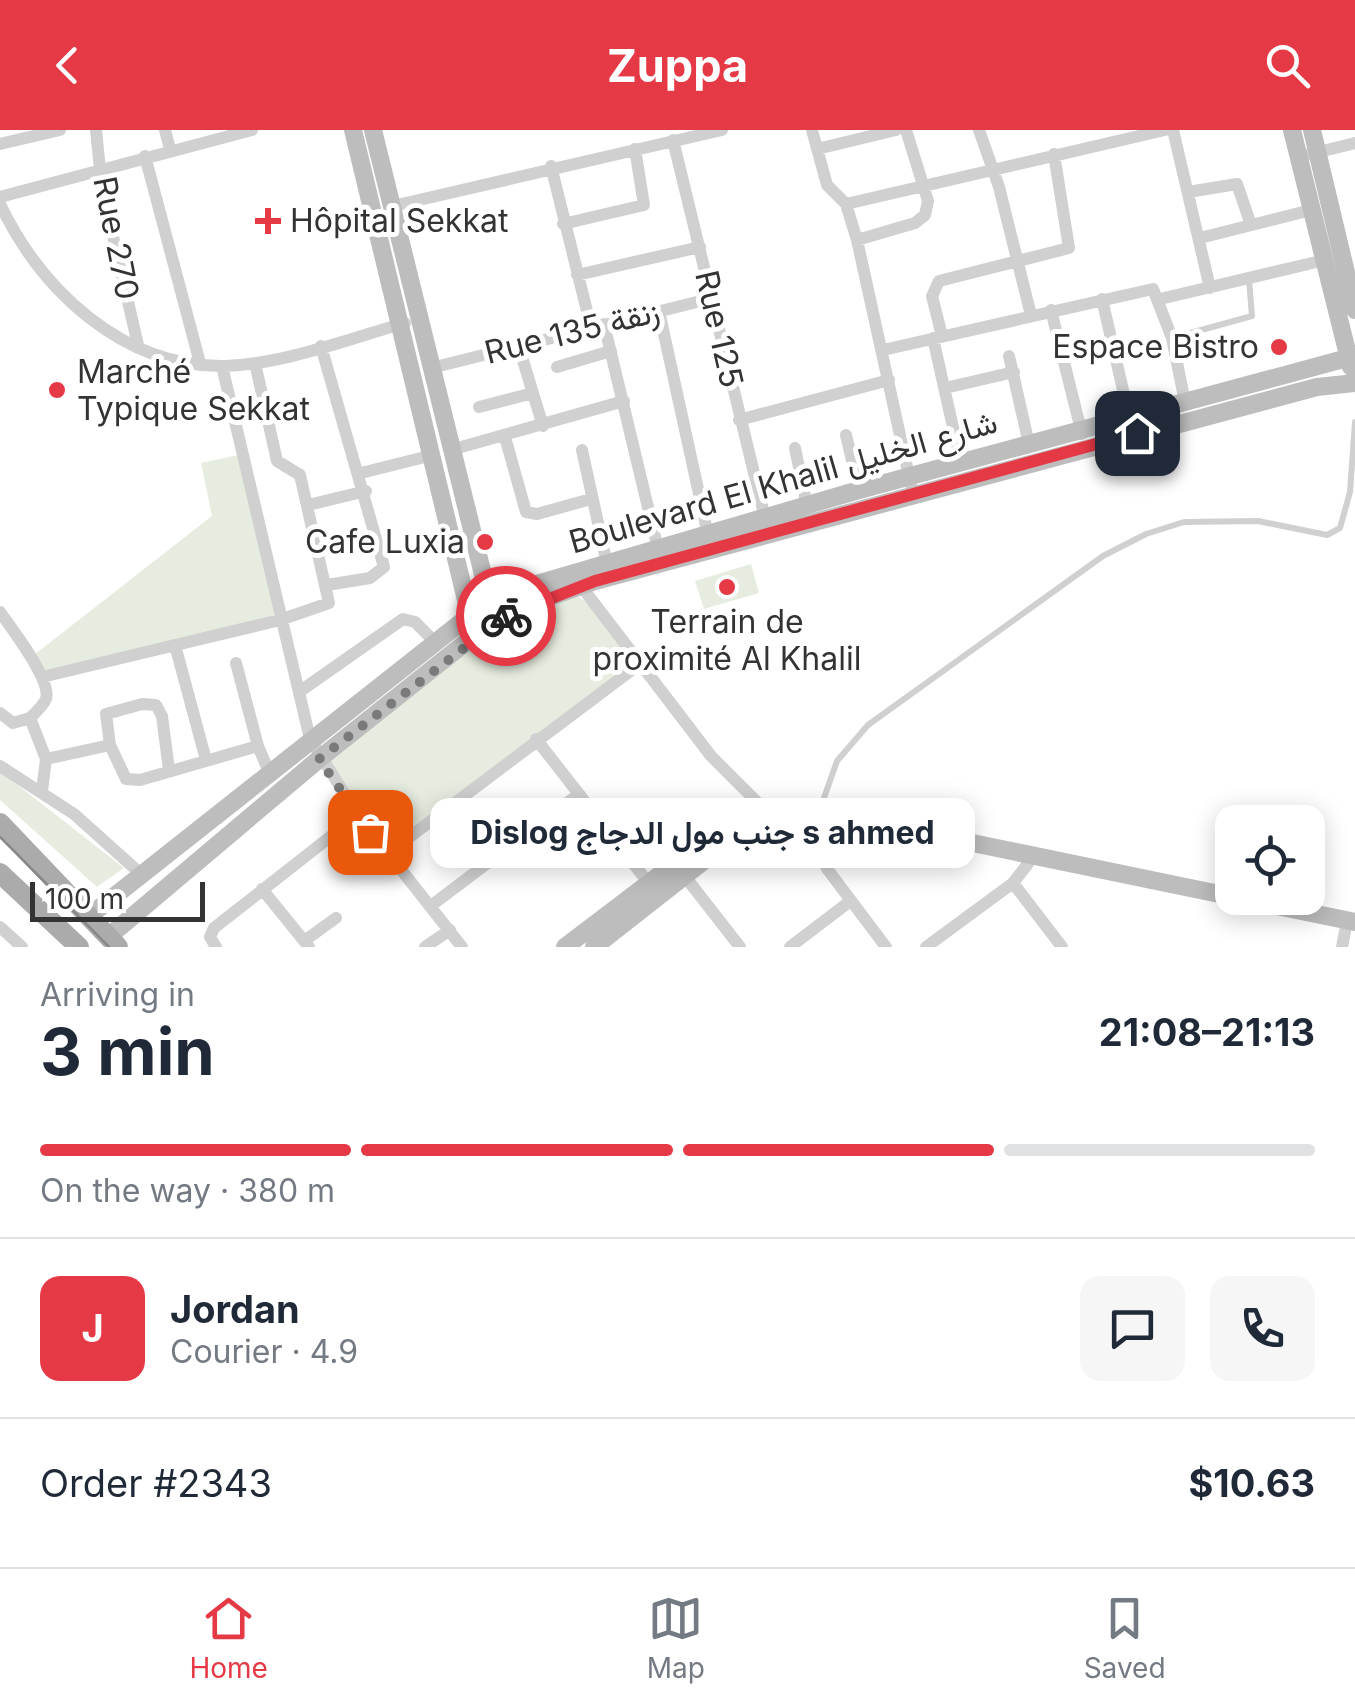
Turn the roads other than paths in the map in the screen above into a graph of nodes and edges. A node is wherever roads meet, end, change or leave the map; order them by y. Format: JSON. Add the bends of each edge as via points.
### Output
{"nodes":[{"id":1,"x":60,"y":130,"type":"edge"},
{"id":2,"x":96,"y":130,"type":"edge"},
{"id":3,"x":165,"y":130,"type":"edge"},
{"id":4,"x":252,"y":130,"type":"edge"},
{"id":5,"x":354,"y":130,"type":"edge"},
{"id":6,"x":373,"y":130,"type":"edge"},
{"id":7,"x":722,"y":130,"type":"edge"},
{"id":8,"x":812,"y":130,"type":"edge"},
{"id":9,"x":896,"y":130,"type":"edge"},
{"id":10,"x":906,"y":130,"type":"edge"},
{"id":11,"x":979,"y":130,"type":"edge"},
{"id":12,"x":1086,"y":130,"type":"edge"},
{"id":13,"x":1165,"y":130,"type":"edge"},
{"id":14,"x":1173,"y":130,"type":"edge"},
{"id":15,"x":1292,"y":130,"type":"edge"},
{"id":16,"x":1312,"y":130,"type":"edge"},
{"id":17,"x":218,"y":133,"type":"edge"},
{"id":18,"x":673,"y":140,"type":"junction"},
{"id":19,"x":1355,"y":143,"type":"edge"},
{"id":20,"x":0,"y":144,"type":"edge"},
{"id":21,"x":1090,"y":145,"type":"junction"},
{"id":22,"x":170,"y":149,"type":"junction"},
{"id":23,"x":635,"y":149,"type":"junction"},
{"id":24,"x":817,"y":149,"type":"junction"},
{"id":25,"x":1317,"y":152,"type":"junction"},
{"id":26,"x":1054,"y":154,"type":"junction"},
{"id":27,"x":145,"y":156,"type":"junction"},
{"id":28,"x":1298,"y":156,"type":"junction"},
{"id":29,"x":551,"y":166,"type":"junction"},
{"id":30,"x":102,"y":169,"type":"junction"},
{"id":31,"x":991,"y":169,"type":"junction"},
{"id":32,"x":923,"y":184,"type":"junction"},
{"id":33,"x":1188,"y":192,"type":"junction"},
{"id":34,"x":370,"y":194,"type":"junction"},
{"id":35,"x":391,"y":197,"type":"junction"},
{"id":36,"x":0,"y":201,"type":"edge"},
{"id":37,"x":846,"y":204,"type":"junction"},
{"id":38,"x":1311,"y":210,"type":"junction"},
{"id":39,"x":563,"y":224,"type":"junction"},
{"id":40,"x":1250,"y":225,"type":"junction"},
{"id":41,"x":1200,"y":238,"type":"junction"},
{"id":42,"x":857,"y":240,"type":"junction"},
{"id":43,"x":700,"y":247,"type":"junction"},
{"id":44,"x":1325,"y":260,"type":"junction"},
{"id":45,"x":1021,"y":263,"type":"junction"},
{"id":46,"x":576,"y":275,"type":"junction"},
{"id":47,"x":1249,"y":278,"type":"junction"},
{"id":48,"x":1210,"y":288,"type":"junction"},
{"id":49,"x":712,"y":298,"type":"junction"},
{"id":50,"x":1102,"y":298,"type":"junction"},
{"id":51,"x":1160,"y":299,"type":"junction"},
{"id":52,"x":659,"y":310,"type":"junction"},
{"id":53,"x":1051,"y":310,"type":"junction"},
{"id":54,"x":1355,"y":310,"type":"edge"},
{"id":55,"x":1032,"y":314,"type":"junction"},
{"id":56,"x":418,"y":319,"type":"junction"},
{"id":57,"x":400,"y":324,"type":"junction"},
{"id":58,"x":597,"y":326,"type":"junction"},
{"id":59,"x":937,"y":337,"type":"junction"},
{"id":60,"x":1172,"y":338,"type":"junction"},
{"id":61,"x":518,"y":344,"type":"junction"},
{"id":62,"x":138,"y":345,"type":"junction"},
{"id":63,"x":321,"y":346,"type":"junction"},
{"id":64,"x":884,"y":350,"type":"junction"},
{"id":65,"x":611,"y":351,"type":"junction"},
{"id":66,"x":1009,"y":356,"type":"dead end"},
{"id":67,"x":1353,"y":356,"type":"edge"},
{"id":68,"x":200,"y":363,"type":"junction"},
{"id":69,"x":255,"y":364,"type":"junction"},
{"id":70,"x":222,"y":366,"type":"junction"},
{"id":71,"x":557,"y":366,"type":"dead end"},
{"id":72,"x":431,"y":368,"type":"junction"},
{"id":73,"x":1014,"y":372,"type":"junction"},
{"id":74,"x":889,"y":380,"type":"junction"},
{"id":75,"x":1354,"y":387,"type":"edge"},
{"id":76,"x":945,"y":388,"type":"junction"},
{"id":77,"x":534,"y":394,"type":"junction"},
{"id":78,"x":1214,"y":394,"type":"junction"},
{"id":79,"x":624,"y":402,"type":"junction"},
{"id":80,"x":1185,"y":402,"type":"junction"},
{"id":81,"x":480,"y":408,"type":"dead end"},
{"id":82,"x":1220,"y":414,"type":"junction"},
{"id":83,"x":1129,"y":416,"type":"junction"},
{"id":84,"x":739,"y":420,"type":"junction"},
{"id":85,"x":1355,"y":422,"type":"edge"},
{"id":86,"x":543,"y":426,"type":"junction"},
{"id":87,"x":846,"y":434,"type":"dead end"},
{"id":88,"x":505,"y":436,"type":"junction"},
{"id":89,"x":1083,"y":438,"type":"junction"},
{"id":90,"x":1030,"y":444,"type":"junction"},
{"id":91,"x":794,"y":448,"type":"dead end"},
{"id":92,"x":454,"y":450,"type":"junction"},
{"id":93,"x":582,"y":450,"type":"dead end"},
{"id":94,"x":433,"y":455,"type":"junction"},
{"id":95,"x":961,"y":463,"type":"junction"},
{"id":96,"x":361,"y":473,"type":"junction"},
{"id":97,"x":910,"y":485,"type":"junction"},
{"id":98,"x":859,"y":490,"type":"junction"},
{"id":99,"x":366,"y":491,"type":"junction"},
{"id":100,"x":590,"y":499,"type":"junction"},
{"id":101,"x":308,"y":505,"type":"junction"},
{"id":102,"x":808,"y":506,"type":"junction"},
{"id":103,"x":765,"y":518,"type":"junction"},
{"id":104,"x":708,"y":535,"type":"junction"},
{"id":105,"x":658,"y":549,"type":"junction"},
{"id":106,"x":607,"y":564,"type":"junction"},
{"id":107,"x":588,"y":584,"type":"junction"},
{"id":108,"x":327,"y":585,"type":"junction"},
{"id":109,"x":0,"y":612,"type":"edge"},
{"id":110,"x":493,"y":612,"type":"junction"},
{"id":111,"x":469,"y":616,"type":"junction"},
{"id":112,"x":280,"y":620,"type":"junction"},
{"id":113,"x":475,"y":635,"type":"junction"},
{"id":114,"x":436,"y":643,"type":"junction"},
{"id":115,"x":175,"y":645,"type":"junction"},
{"id":116,"x":236,"y":662,"type":"dead end"},
{"id":117,"x":641,"y":663,"type":"junction"},
{"id":118,"x":42,"y":677,"type":"junction"},
{"id":119,"x":299,"y":692,"type":"junction"},
{"id":120,"x":0,"y":713,"type":"edge"},
{"id":121,"x":30,"y":718,"type":"junction"},
{"id":122,"x":536,"y":738,"type":"junction"},
{"id":123,"x":310,"y":740,"type":"junction"},
{"id":124,"x":110,"y":745,"type":"junction"},
{"id":125,"x":258,"y":746,"type":"junction"},
{"id":126,"x":46,"y":759,"type":"junction"},
{"id":127,"x":319,"y":759,"type":"junction"},
{"id":128,"x":206,"y":760,"type":"junction"},
{"id":129,"x":0,"y":766,"type":"edge"},
{"id":130,"x":169,"y":770,"type":"junction"},
{"id":131,"x":268,"y":772,"type":"junction"},
{"id":132,"x":42,"y":791,"type":"junction"},
{"id":133,"x":579,"y":794,"type":"junction"},
{"id":134,"x":660,"y":806,"type":"dead end"},
{"id":135,"x":764,"y":808,"type":"junction"},
{"id":136,"x":794,"y":808,"type":"junction"},
{"id":137,"x":818,"y":813,"type":"junction"},
{"id":138,"x":358,"y":816,"type":"junction"},
{"id":139,"x":0,"y":822,"type":"edge"},
{"id":140,"x":175,"y":846,"type":"junction"},
{"id":141,"x":694,"y":848,"type":"junction"},
{"id":142,"x":388,"y":854,"type":"junction"},
{"id":143,"x":1033,"y":856,"type":"junction"},
{"id":144,"x":191,"y":866,"type":"junction"},
{"id":145,"x":679,"y":870,"type":"junction"},
{"id":146,"x":0,"y":873,"type":"edge"},
{"id":147,"x":141,"y":874,"type":"junction"},
{"id":148,"x":1013,"y":882,"type":"junction"},
{"id":149,"x":262,"y":890,"type":"junction"},
{"id":150,"x":654,"y":890,"type":"junction"},
{"id":151,"x":849,"y":902,"type":"junction"},
{"id":152,"x":432,"y":905,"type":"junction"},
{"id":153,"x":88,"y":917,"type":"junction"},
{"id":154,"x":336,"y":918,"type":"dead end"},
{"id":155,"x":1351,"y":922,"type":"edge"},
{"id":156,"x":0,"y":927,"type":"edge"},
{"id":157,"x":450,"y":930,"type":"junction"},
{"id":158,"x":113,"y":942,"type":"edge"},
{"id":159,"x":306,"y":944,"type":"edge"},
{"id":160,"x":22,"y":947,"type":"edge"},
{"id":161,"x":79,"y":947,"type":"edge"},
{"id":162,"x":216,"y":947,"type":"edge"},
{"id":163,"x":425,"y":947,"type":"edge"},
{"id":164,"x":462,"y":947,"type":"edge"},
{"id":165,"x":565,"y":947,"type":"edge"},
{"id":166,"x":594,"y":947,"type":"edge"},
{"id":167,"x":740,"y":947,"type":"edge"},
{"id":168,"x":790,"y":947,"type":"edge"},
{"id":169,"x":886,"y":947,"type":"edge"},
{"id":170,"x":926,"y":947,"type":"edge"},
{"id":171,"x":1062,"y":947,"type":"edge"},
{"id":172,"x":1342,"y":947,"type":"edge"}],
"edges":[{"from":1,"to":20,"type":"street"},
{"from":2,"to":30,"type":"street","name":"Rue 270"},
{"from":3,"to":22,"type":"street"},
{"from":4,"to":17,"type":"street"},
{"from":5,"to":34,"type":"street"},
{"from":6,"to":35,"type":"street"},
{"from":7,"to":18,"type":"street"},
{"from":8,"to":24,"type":"street"},
{"from":9,"to":24,"type":"street"},
{"from":10,"to":32,"type":"street"},
{"from":11,"to":31,"type":"street"},
{"from":12,"to":21,"type":"street"},
{"from":13,"to":21,"type":"street"},
{"from":14,"to":33,"type":"street"},
{"from":15,"to":28,"type":"street"},
{"from":16,"to":25,"type":"street"},
{"from":17,"to":22,"type":"street"},
{"from":18,"to":23,"type":"street"},
{"from":18,"to":43,"type":"street","name":"Rue 125"},
{"from":19,"to":25,"type":"street"},
{"from":21,"to":26,"type":"street"},
{"from":22,"to":27,"type":"street"},
{"from":23,"to":29,"type":"street"},
{"from":23,"to":39,"type":"street","via":[[646,195],[640,208]]},
{"from":24,"to":37,"type":"street","via":[[827,185]]},
{"from":25,"to":28,"type":"street"},
{"from":25,"to":54,"type":"street"},
{"from":26,"to":31,"type":"street"},
{"from":26,"to":45,"type":"street","via":[[1071,243],[1059,254]]},
{"from":27,"to":30,"type":"street"},
{"from":27,"to":68,"type":"street"},
{"from":28,"to":38,"type":"street"},
{"from":29,"to":35,"type":"street"},
{"from":29,"to":39,"type":"street"},
{"from":30,"to":36,"type":"street"},
{"from":30,"to":62,"type":"street","name":"Rue 270"},
{"from":31,"to":32,"type":"street"},
{"from":31,"to":45,"type":"street"},
{"from":32,"to":37,"type":"street"},
{"from":32,"to":42,"type":"street","via":[[928,208],[922,220]]},
{"from":33,"to":40,"type":"street","via":[[1236,184]]},
{"from":33,"to":41,"type":"street"},
{"from":34,"to":35,"type":"street"},
{"from":34,"to":57,"type":"street"},
{"from":35,"to":56,"type":"street"},
{"from":36,"to":62,"type":"street","via":[[25,254],[53,288]]},
{"from":37,"to":42,"type":"street"},
{"from":38,"to":40,"type":"street"},
{"from":38,"to":44,"type":"street"},
{"from":39,"to":46,"type":"street"},
{"from":40,"to":41,"type":"street"},
{"from":41,"to":48,"type":"street"},
{"from":42,"to":64,"type":"street"},
{"from":43,"to":46,"type":"street"},
{"from":43,"to":49,"type":"street","name":"Rue 125"},
{"from":44,"to":47,"type":"street"},
{"from":44,"to":67,"type":"street"},
{"from":45,"to":55,"type":"street"},
{"from":45,"to":59,"type":"street","via":[[934,284]]},
{"from":46,"to":58,"type":"street"},
{"from":47,"to":48,"type":"street"},
{"from":47,"to":60,"type":"lane","via":[[1252,316]]},
{"from":48,"to":51,"type":"street"},
{"from":49,"to":52,"type":"street","name":"Rue 135 زنقة"},
{"from":49,"to":84,"type":"street","name":"Rue 125"},
{"from":50,"to":51,"type":"street","via":[[1148,288]]},
{"from":50,"to":53,"type":"street"},
{"from":50,"to":83,"type":"street"},
{"from":51,"to":60,"type":"street"},
{"from":52,"to":58,"type":"street","name":"Rue 135 زنقة"},
{"from":52,"to":104,"type":"street"},
{"from":53,"to":55,"type":"street"},
{"from":53,"to":89,"type":"street"},
{"from":55,"to":59,"type":"street"},
{"from":56,"to":57,"type":"street"},
{"from":56,"to":72,"type":"street"},
{"from":57,"to":63,"type":"street"},
{"from":57,"to":94,"type":"street"},
{"from":58,"to":61,"type":"street","name":"Rue 135 زنقة"},
{"from":58,"to":65,"type":"street"},
{"from":59,"to":64,"type":"street"},
{"from":59,"to":76,"type":"street"},
{"from":60,"to":80,"type":"street"},
{"from":61,"to":72,"type":"street","name":"Rue 135 زنقة"},
{"from":61,"to":77,"type":"street"},
{"from":62,"to":68,"type":"street"},
{"from":63,"to":69,"type":"street"},
{"from":63,"to":96,"type":"street"},
{"from":64,"to":74,"type":"street"},
{"from":65,"to":71,"type":"street"},
{"from":65,"to":79,"type":"street"},
{"from":66,"to":73,"type":"street"},
{"from":67,"to":75,"type":"street"},
{"from":67,"to":78,"type":"street","name":"Boulevard El Khalil شارع الخليل"},
{"from":68,"to":70,"type":"street"},
{"from":69,"to":70,"type":"street"},
{"from":69,"to":101,"type":"street","via":[[277,461],[298,471]]},
{"from":70,"to":112,"type":"street"},
{"from":72,"to":92,"type":"street"},
{"from":73,"to":76,"type":"street"},
{"from":73,"to":90,"type":"street"},
{"from":74,"to":84,"type":"street"},
{"from":74,"to":97,"type":"street"},
{"from":75,"to":82,"type":"street","name":"Boulevard El Khalil شارع الخليل","via":[[1317,387]]},
{"from":76,"to":95,"type":"street"},
{"from":77,"to":81,"type":"street"},
{"from":77,"to":86,"type":"street"},
{"from":78,"to":80,"type":"street","name":"Boulevard El Khalil شارع الخليل"},
{"from":78,"to":82,"type":"street"},
{"from":79,"to":86,"type":"street"},
{"from":79,"to":105,"type":"street"},
{"from":80,"to":83,"type":"street","name":"Boulevard El Khalil شارع الخليل"},
{"from":82,"to":89,"type":"street","name":"Boulevard El Khalil شارع الخليل"},
{"from":83,"to":89,"type":"street","name":"Boulevard El Khalil شارع الخليل"},
{"from":84,"to":103,"type":"street","name":"Rue 125"},
{"from":85,"to":137,"type":"lane","via":[[1347,512],[1335,532],[1258,521],[1184,522],[1103,556],[868,725],[837,762]]},
{"from":86,"to":88,"type":"street"},
{"from":87,"to":98,"type":"street"},
{"from":88,"to":92,"type":"street"},
{"from":88,"to":100,"type":"street","via":[[523,509],[537,514]]},
{"from":89,"to":90,"type":"street","name":"Boulevard El Khalil شارع الخليل"},
{"from":89,"to":97,"type":"street","name":"Boulevard El Khalil شارع الخليل"},
{"from":90,"to":95,"type":"street","name":"Boulevard El Khalil شارع الخليل"},
{"from":91,"to":102,"type":"street"},
{"from":92,"to":110,"type":"street"},
{"from":93,"to":100,"type":"street"},
{"from":94,"to":96,"type":"street"},
{"from":94,"to":111,"type":"street"},
{"from":95,"to":97,"type":"street","name":"Boulevard El Khalil شارع الخليل"},
{"from":96,"to":99,"type":"street"},
{"from":97,"to":98,"type":"street","name":"Boulevard El Khalil شارع الخليل"},
{"from":97,"to":107,"type":"street","name":"Boulevard El Khalil شارع الخليل"},
{"from":98,"to":102,"type":"street","name":"Boulevard El Khalil شارع الخليل"},
{"from":99,"to":101,"type":"street"},
{"from":99,"to":108,"type":"street","via":[[384,567],[370,578]]},
{"from":100,"to":106,"type":"street"},
{"from":101,"to":108,"type":"street"},
{"from":102,"to":103,"type":"street","name":"Boulevard El Khalil شارع الخليل"},
{"from":103,"to":104,"type":"street","name":"Boulevard El Khalil شارع الخليل"},
{"from":104,"to":105,"type":"street","name":"Boulevard El Khalil شارع الخليل"},
{"from":105,"to":106,"type":"street","name":"Boulevard El Khalil شارع الخليل"},
{"from":106,"to":110,"type":"street","name":"Boulevard El Khalil شارع الخليل","via":[[544,579]]},
{"from":107,"to":110,"type":"street","name":"Boulevard El Khalil شارع الخليل"},
{"from":107,"to":117,"type":"street"},
{"from":108,"to":112,"type":"street","via":[[330,601]]},
{"from":109,"to":118,"type":"street"},
{"from":110,"to":111,"type":"street","name":"Boulevard El Khalil شارع الخليل"},
{"from":110,"to":113,"type":"street","name":"Boulevard El Khalil شارع الخليل"},
{"from":111,"to":113,"type":"street"},
{"from":111,"to":114,"type":"street","name":"Boulevard El Khalil شارع الخليل"},
{"from":112,"to":115,"type":"street"},
{"from":112,"to":119,"type":"street"},
{"from":113,"to":127,"type":"street","name":"Boulevard El Khalil شارع الخليل"},
{"from":114,"to":119,"type":"street","via":[[403,619]]},
{"from":114,"to":123,"type":"street","name":"Boulevard El Khalil شارع الخليل"},
{"from":115,"to":118,"type":"street"},
{"from":115,"to":128,"type":"street"},
{"from":116,"to":125,"type":"street"},
{"from":117,"to":122,"type":"street"},
{"from":117,"to":135,"type":"street","via":[[711,756]]},
{"from":118,"to":121,"type":"street","via":[[45,700]]},
{"from":119,"to":123,"type":"street"},
{"from":120,"to":121,"type":"street","via":[[14,723]]},
{"from":121,"to":126,"type":"street"},
{"from":122,"to":133,"type":"street"},
{"from":122,"to":142,"type":"street"},
{"from":123,"to":127,"type":"street"},
{"from":123,"to":131,"type":"street","name":"Boulevard El Khalil شارع الخليل"},
{"from":124,"to":126,"type":"street"},
{"from":124,"to":130,"type":"street","via":[[126,779]]},
{"from":124,"to":130,"type":"street","via":[[106,714],[156,705]]},
{"from":125,"to":128,"type":"street"},
{"from":125,"to":131,"type":"street"},
{"from":126,"to":132,"type":"street"},
{"from":127,"to":138,"type":"street"},
{"from":127,"to":144,"type":"street","name":"Boulevard El Khalil شارع الخليل"},
{"from":128,"to":130,"type":"street"},
{"from":129,"to":132,"type":"street"},
{"from":131,"to":140,"type":"street","name":"Boulevard El Khalil شارع الخليل"},
{"from":132,"to":147,"type":"street"},
{"from":133,"to":150,"type":"street"},
{"from":133,"to":152,"type":"street"},
{"from":134,"to":141,"type":"street"},
{"from":135,"to":136,"type":"street"},
{"from":135,"to":141,"type":"street","via":[[748,808]]},
{"from":135,"to":145,"type":"street"},
{"from":136,"to":137,"type":"street"},
{"from":136,"to":151,"type":"street"},
{"from":137,"to":143,"type":"street"},
{"from":138,"to":142,"type":"street"},
{"from":138,"to":149,"type":"street"},
{"from":139,"to":153,"type":"main road"},
{"from":140,"to":144,"type":"street"},
{"from":140,"to":147,"type":"street","name":"Boulevard El Khalil شارع الخليل"},
{"from":141,"to":145,"type":"street"},
{"from":142,"to":152,"type":"street"},
{"from":143,"to":148,"type":"street"},
{"from":143,"to":155,"type":"street"},
{"from":144,"to":158,"type":"street","name":"Boulevard El Khalil شارع الخليل"},
{"from":145,"to":150,"type":"street"},
{"from":145,"to":167,"type":"street"},
{"from":146,"to":161,"type":"main road"},
{"from":147,"to":153,"type":"street","name":"Boulevard El Khalil شارع الخليل"},
{"from":148,"to":170,"type":"street"},
{"from":148,"to":171,"type":"street"},
{"from":149,"to":159,"type":"street"},
{"from":149,"to":162,"type":"street","via":[[214,928]]},
{"from":150,"to":165,"type":"street"},
{"from":150,"to":166,"type":"street"},
{"from":151,"to":168,"type":"street"},
{"from":151,"to":169,"type":"street"},
{"from":152,"to":157,"type":"street"},
{"from":153,"to":158,"type":"main road"},
{"from":154,"to":159,"type":"street"},
{"from":155,"to":172,"type":"street"},
{"from":156,"to":160,"type":"street"},
{"from":157,"to":163,"type":"street"},
{"from":157,"to":164,"type":"street"}]}
